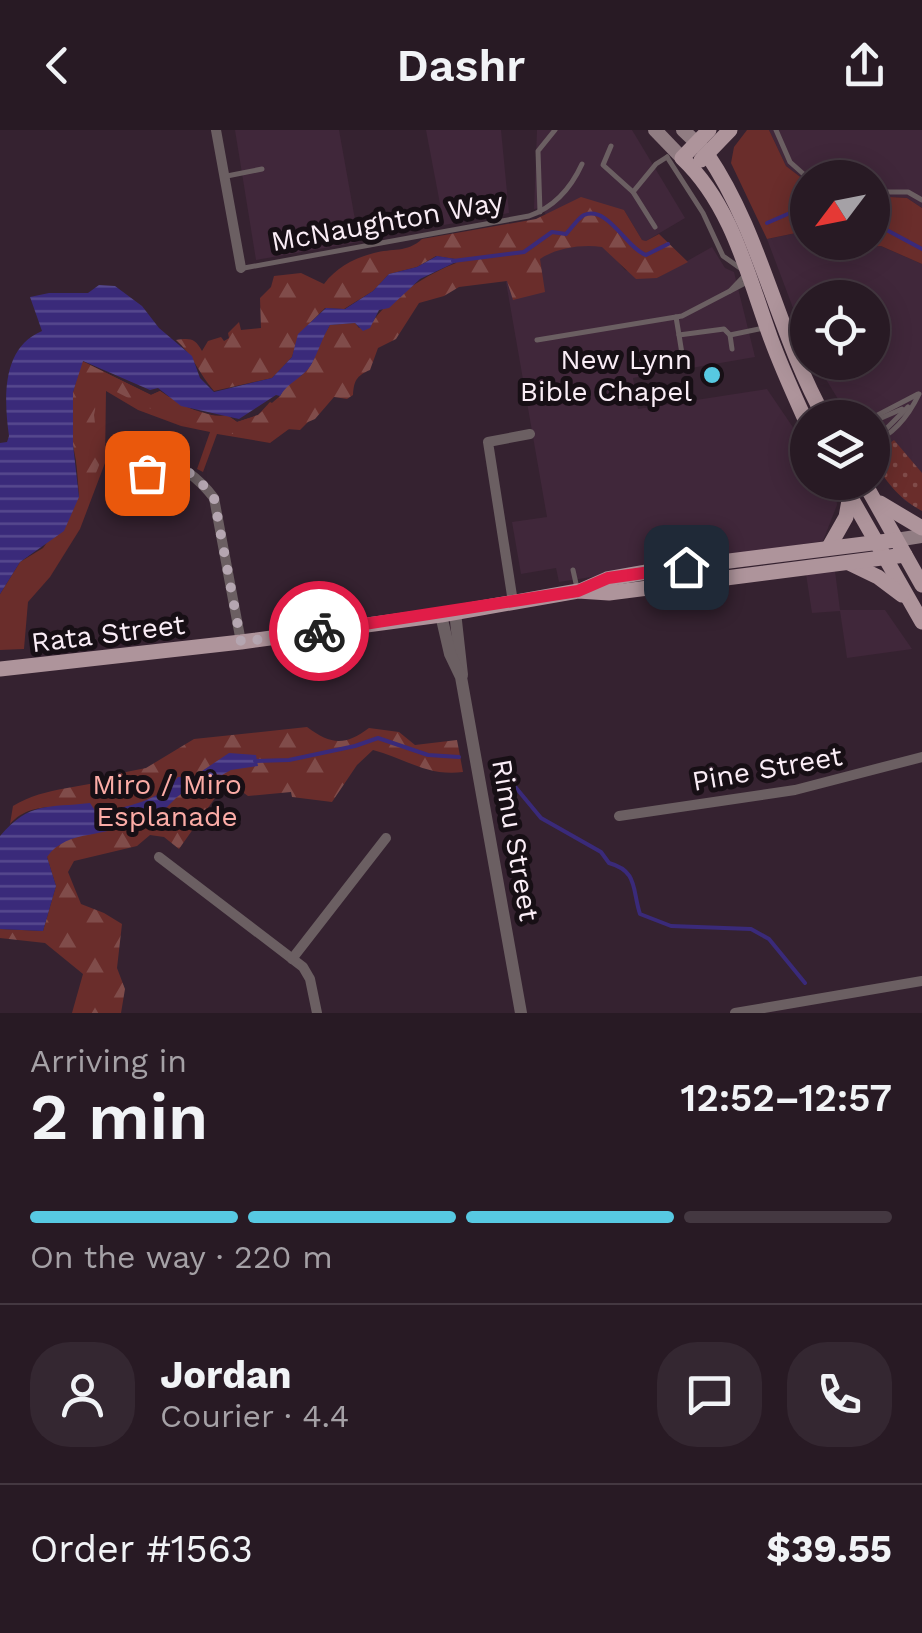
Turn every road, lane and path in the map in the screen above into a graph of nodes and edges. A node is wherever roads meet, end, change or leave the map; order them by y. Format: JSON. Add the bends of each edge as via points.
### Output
{"nodes":[{"id":1,"x":216,"y":130,"type":"edge"},
{"id":2,"x":555,"y":130,"type":"edge"},
{"id":3,"x":655,"y":130,"type":"edge"},
{"id":4,"x":683,"y":130,"type":"edge"},
{"id":5,"x":709,"y":130,"type":"edge"},
{"id":6,"x":730,"y":130,"type":"edge"},
{"id":7,"x":776,"y":130,"type":"edge"},
{"id":8,"x":611,"y":146,"type":"dead end"},
{"id":9,"x":702,"y":148,"type":"junction"},
{"id":10,"x":680,"y":159,"type":"junction"},
{"id":11,"x":790,"y":162,"type":"edge"},
{"id":12,"x":582,"y":164,"type":"dead end"},
{"id":13,"x":262,"y":169,"type":"dead end"},
{"id":14,"x":224,"y":176,"type":"junction"},
{"id":15,"x":633,"y":192,"type":"junction"},
{"id":16,"x":890,"y":192,"type":"edge"},
{"id":17,"x":922,"y":200,"type":"edge"},
{"id":18,"x":540,"y":212,"type":"junction"},
{"id":19,"x":654,"y":227,"type":"dead end"},
{"id":20,"x":750,"y":232,"type":"junction"},
{"id":21,"x":241,"y":268,"type":"joint"},
{"id":22,"x":742,"y":275,"type":"junction"},
{"id":23,"x":730,"y":292,"type":"junction"},
{"id":24,"x":676,"y":317,"type":"junction"},
{"id":25,"x":776,"y":325,"type":"junction"},
{"id":26,"x":679,"y":335,"type":"junction"},
{"id":27,"x":730,"y":336,"type":"junction"},
{"id":28,"x":537,"y":340,"type":"dead end"},
{"id":29,"x":732,"y":348,"type":"dead end"},
{"id":30,"x":682,"y":360,"type":"dead end"},
{"id":31,"x":800,"y":400,"type":"edge"},
{"id":32,"x":816,"y":400,"type":"edge"},
{"id":33,"x":890,"y":410,"type":"edge"},
{"id":34,"x":890,"y":414,"type":"edge"},
{"id":35,"x":890,"y":425,"type":"edge"},
{"id":36,"x":890,"y":433,"type":"edge"},
{"id":37,"x":530,"y":434,"type":"dead end"},
{"id":38,"x":187,"y":475,"type":"dead end"},
{"id":39,"x":846,"y":500,"type":"edge"},
{"id":40,"x":852,"y":500,"type":"edge"},
{"id":41,"x":874,"y":500,"type":"edge"},
{"id":42,"x":876,"y":500,"type":"edge"},
{"id":43,"x":922,"y":528,"type":"edge"},
{"id":44,"x":922,"y":536,"type":"edge"},
{"id":45,"x":896,"y":540,"type":"junction"},
{"id":46,"x":829,"y":547,"type":"junction"},
{"id":47,"x":880,"y":550,"type":"junction"},
{"id":48,"x":914,"y":554,"type":"edge"},
{"id":49,"x":846,"y":562,"type":"junction"},
{"id":50,"x":573,"y":570,"type":"dead end"},
{"id":51,"x":922,"y":584,"type":"edge"},
{"id":52,"x":578,"y":591,"type":"junction"},
{"id":53,"x":909,"y":600,"type":"junction"},
{"id":54,"x":513,"y":602,"type":"junction"},
{"id":55,"x":448,"y":614,"type":"junction"},
{"id":56,"x":922,"y":622,"type":"edge"},
{"id":57,"x":241,"y":642,"type":"junction"},
{"id":58,"x":0,"y":668,"type":"edge"},
{"id":59,"x":922,"y":756,"type":"edge"},
{"id":60,"x":618,"y":816,"type":"dead end"},
{"id":61,"x":386,"y":838,"type":"dead end"},
{"id":62,"x":158,"y":857,"type":"dead end"},
{"id":63,"x":292,"y":960,"type":"junction"},
{"id":64,"x":922,"y":982,"type":"edge"},
{"id":65,"x":318,"y":1013,"type":"edge"},
{"id":66,"x":522,"y":1013,"type":"edge"},
{"id":67,"x":735,"y":1013,"type":"edge"}],
"edges":[{"from":1,"to":14,"type":"street"},
{"from":2,"to":18,"type":"lane","via":[[538,151]]},
{"from":3,"to":10,"type":"main road"},
{"from":4,"to":9,"type":"main road"},
{"from":5,"to":9,"type":"main road"},
{"from":6,"to":9,"type":"main road"},
{"from":7,"to":11,"type":"lane"},
{"from":8,"to":15,"type":"lane","via":[[603,165]]},
{"from":9,"to":10,"type":"main road"},
{"from":9,"to":20,"type":"main road"},
{"from":10,"to":15,"type":"lane","via":[[656,164]]},
{"from":10,"to":22,"type":"lane","via":[[723,256]]},
{"from":10,"to":22,"type":"main road","via":[[725,214]]},
{"from":12,"to":18,"type":"lane","via":[[571,189]]},
{"from":13,"to":14,"type":"lane"},
{"from":14,"to":21,"type":"street"},
{"from":15,"to":19,"type":"lane"},
{"from":16,"to":17,"type":"lane"},
{"from":18,"to":21,"type":"lane","name":"McNaughton Way"},
{"from":20,"to":22,"type":"lane","via":[[759,274]]},
{"from":20,"to":25,"type":"main road"},
{"from":22,"to":23,"type":"lane"},
{"from":22,"to":23,"type":"lane"},
{"from":22,"to":25,"type":"main road"},
{"from":23,"to":24,"type":"lane"},
{"from":24,"to":26,"type":"lane"},
{"from":24,"to":28,"type":"lane"},
{"from":25,"to":27,"type":"lane"},
{"from":25,"to":31,"type":"main road"},
{"from":25,"to":32,"type":"main road"},
{"from":26,"to":27,"type":"lane","via":[[724,330]]},
{"from":26,"to":30,"type":"lane"},
{"from":27,"to":29,"type":"lane"},
{"from":33,"to":36,"type":"lane","via":[[920,394]]},
{"from":34,"to":35,"type":"lane","via":[[908,407]]},
{"from":37,"to":54,"type":"street","via":[[488,442]]},
{"from":38,"to":57,"type":"street","via":[[216,504]]},
{"from":39,"to":46,"type":"main road","via":[[846,518]]},
{"from":40,"to":47,"type":"main road"},
{"from":41,"to":45,"type":"main road"},
{"from":42,"to":43,"type":"main road"},
{"from":44,"to":45,"type":"main road"},
{"from":45,"to":47,"type":"main road"},
{"from":45,"to":48,"type":"main road"},
{"from":46,"to":47,"type":"main road","name":"Rata Street"},
{"from":46,"to":52,"type":"main road","name":"Rata Street","via":[[654,564]]},
{"from":47,"to":48,"type":"main road"},
{"from":47,"to":49,"type":"main road","name":"Rata Street"},
{"from":47,"to":53,"type":"main road"},
{"from":48,"to":51,"type":"main road"},
{"from":49,"to":52,"type":"main road","name":"Rata Street","via":[[609,593]]},
{"from":49,"to":53,"type":"main road"},
{"from":50,"to":52,"type":"lane"},
{"from":52,"to":54,"type":"main road","name":"Rata Street"},
{"from":53,"to":56,"type":"main road"},
{"from":54,"to":55,"type":"main road","name":"Rata Street"},
{"from":55,"to":57,"type":"main road","name":"Rata Street"},
{"from":55,"to":66,"type":"street","name":"Rimu Street","via":[[462,660]]},
{"from":57,"to":58,"type":"main road","name":"Rata Street"},
{"from":59,"to":60,"type":"street","name":"Pine Street","via":[[795,790]]},
{"from":61,"to":63,"type":"street"},
{"from":62,"to":63,"type":"street"},
{"from":63,"to":65,"type":"street","via":[[308,972]]},
{"from":64,"to":67,"type":"street"}]}
